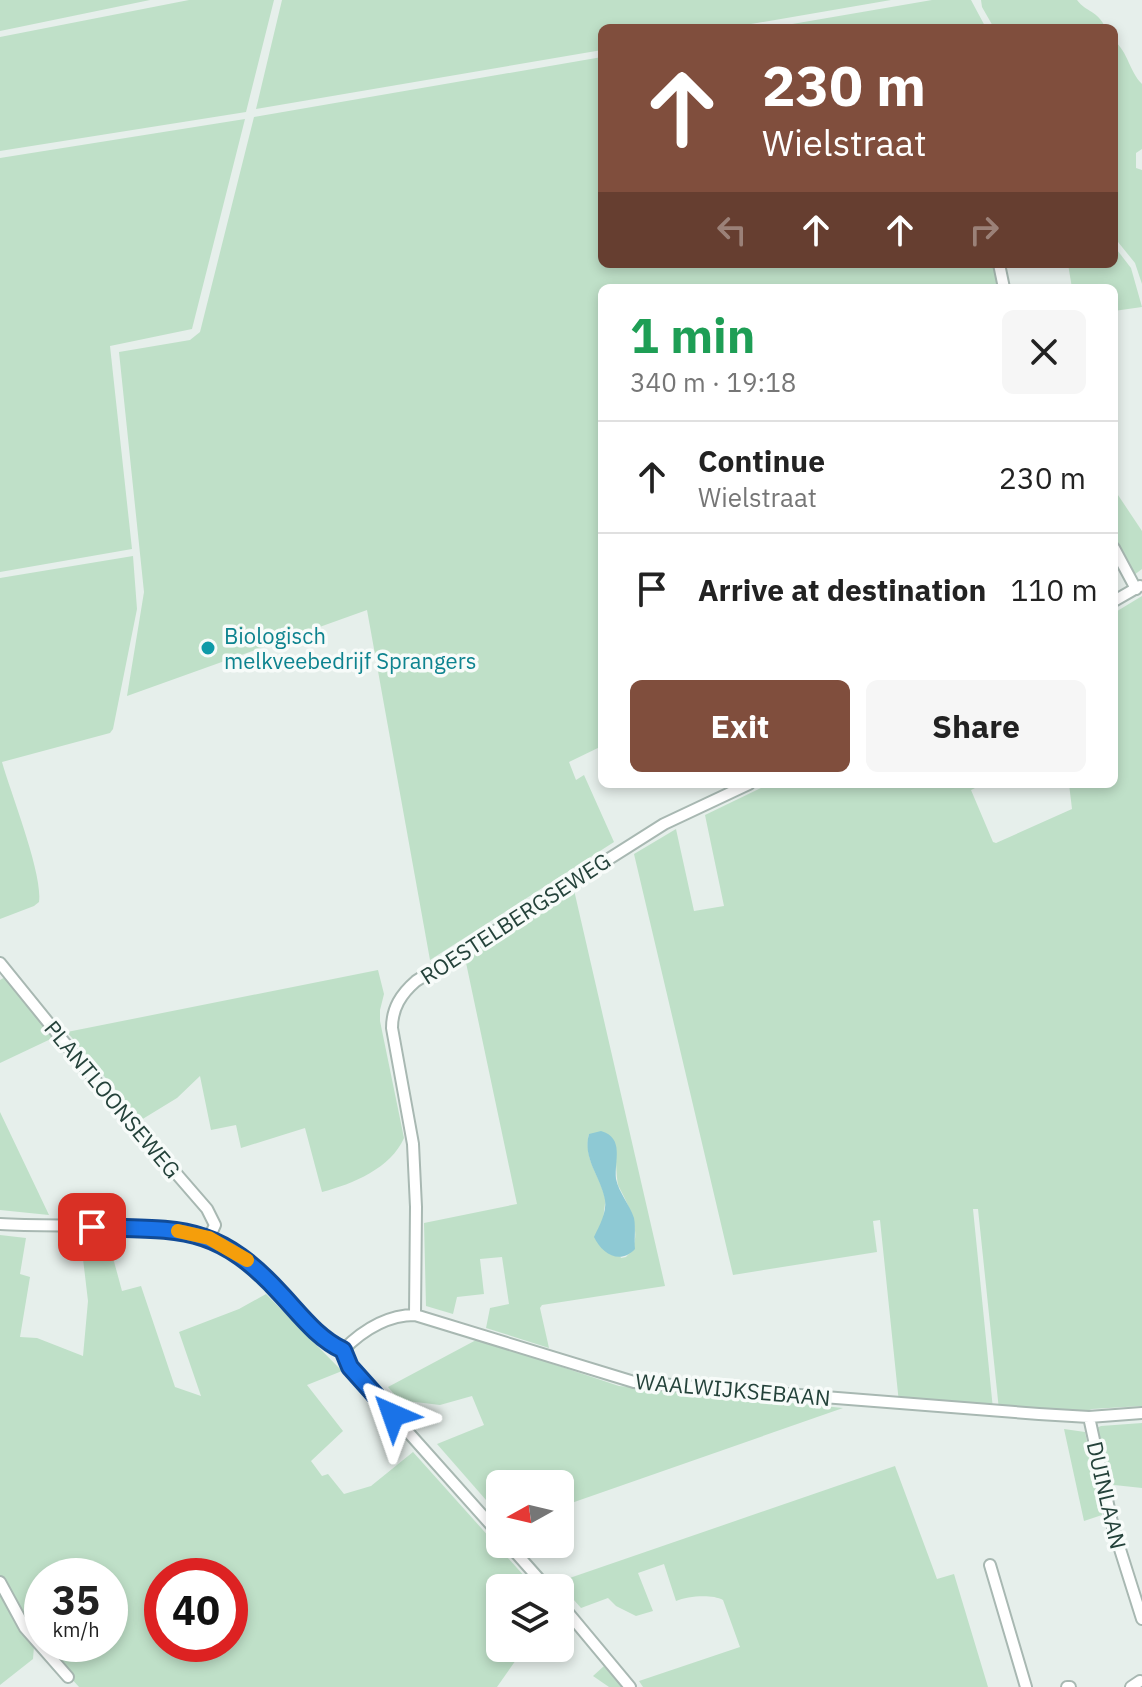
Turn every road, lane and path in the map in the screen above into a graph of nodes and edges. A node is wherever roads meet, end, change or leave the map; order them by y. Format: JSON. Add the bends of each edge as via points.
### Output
{"nodes":[{"id":1,"x":1118,"y":554,"type":"edge"},
{"id":2,"x":1139,"y":587,"type":"edge"},
{"id":3,"x":1118,"y":599,"type":"edge"},
{"id":4,"x":740,"y":788,"type":"edge"},
{"id":5,"x":0,"y":963,"type":"edge"},
{"id":6,"x":0,"y":1224,"type":"edge"},
{"id":7,"x":209,"y":1238,"type":"junction"},
{"id":8,"x":415,"y":1315,"type":"junction"},
{"id":9,"x":343,"y":1350,"type":"junction"},
{"id":10,"x":1142,"y":1413,"type":"edge"},
{"id":11,"x":1089,"y":1417,"type":"junction"},
{"id":12,"x":486,"y":1519,"type":"edge"},
{"id":13,"x":520,"y":1558,"type":"edge"},
{"id":14,"x":990,"y":1565,"type":"dead end"},
{"id":15,"x":535,"y":1574,"type":"edge"},
{"id":16,"x":0,"y":1582,"type":"edge"},
{"id":17,"x":1142,"y":1619,"type":"edge"},
{"id":18,"x":574,"y":1620,"type":"edge"},
{"id":19,"x":68,"y":1677,"type":"dead end"},
{"id":20,"x":630,"y":1687,"type":"edge"},
{"id":21,"x":1026,"y":1687,"type":"edge"}],
"edges":[{"from":1,"to":2,"type":"street"},
{"from":2,"to":3,"type":"street"},
{"from":4,"to":8,"type":"street","name":"ROESTELBERGSEWEG","via":[[645,835],[416,981],[400,997],[392,1028],[413,1144]]},
{"from":5,"to":7,"type":"street","name":"PLANTLOONSEWEG","via":[[207,1209],[215,1225]]},
{"from":6,"to":7,"type":"street","via":[[162,1230]]},
{"from":7,"to":9,"type":"street","via":[[253,1264],[325,1341]]},
{"from":8,"to":9,"type":"street","name":"WAALWIJKSEBAAN","via":[[372,1326]]},
{"from":8,"to":11,"type":"street","name":"WAALWIJKSEBAAN","via":[[634,1382]]},
{"from":9,"to":12,"type":"street","via":[[350,1367]]},
{"from":10,"to":11,"type":"street","name":"WAALWIJKSEBAAN"},
{"from":11,"to":17,"type":"street","name":"DUINLAAN","via":[[1113,1527]]},
{"from":13,"to":15,"type":"street"},
{"from":14,"to":21,"type":"street"},
{"from":16,"to":19,"type":"street","via":[[25,1628]]},
{"from":18,"to":20,"type":"street"}]}
